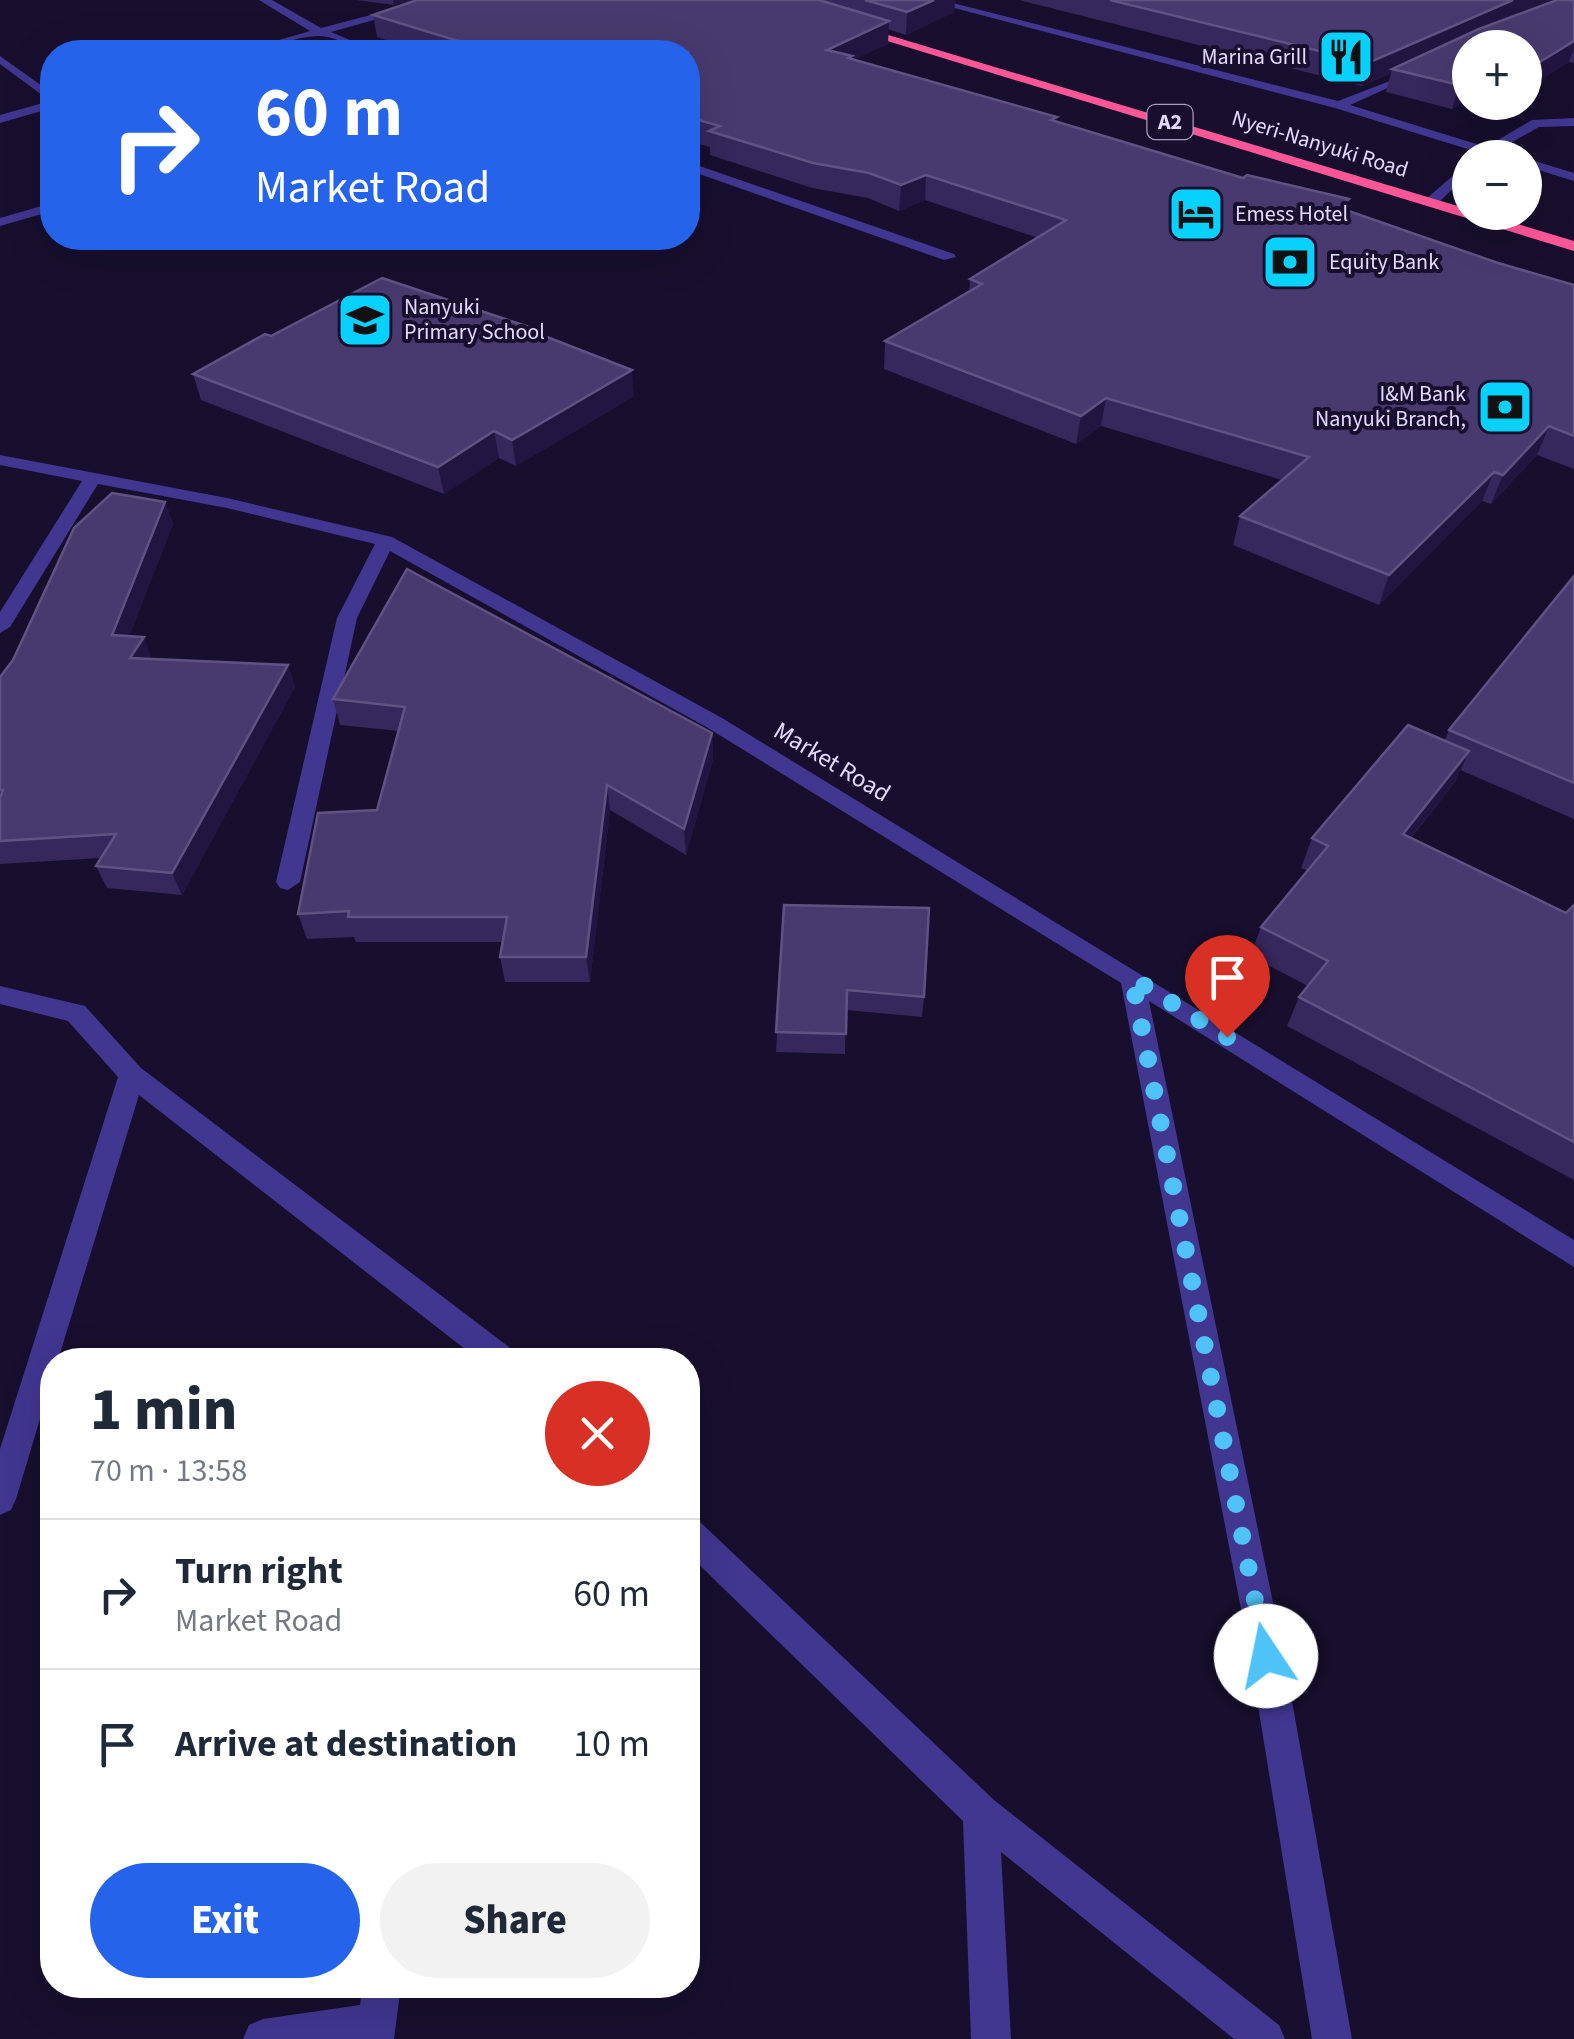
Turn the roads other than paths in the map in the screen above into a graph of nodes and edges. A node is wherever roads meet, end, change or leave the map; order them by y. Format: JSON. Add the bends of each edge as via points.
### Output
{"nodes":[{"id":1,"x":264,"y":0,"type":"edge"},
{"id":2,"x":440,"y":0,"type":"edge"},
{"id":3,"x":929,"y":0,"type":"edge"},
{"id":4,"x":841,"y":23,"type":"edge"},
{"id":5,"x":320,"y":32,"type":"junction"},
{"id":6,"x":290,"y":40,"type":"edge"},
{"id":7,"x":341,"y":40,"type":"edge"},
{"id":8,"x":0,"y":59,"type":"edge"},
{"id":9,"x":1425,"y":67,"type":"edge"},
{"id":10,"x":40,"y":91,"type":"edge"},
{"id":11,"x":40,"y":105,"type":"edge"},
{"id":12,"x":1339,"y":105,"type":"junction"},
{"id":13,"x":0,"y":118,"type":"edge"},
{"id":14,"x":1574,"y":122,"type":"edge"},
{"id":15,"x":1506,"y":140,"type":"edge"},
{"id":16,"x":1452,"y":144,"type":"edge"},
{"id":17,"x":1542,"y":167,"type":"edge"},
{"id":18,"x":700,"y":170,"type":"edge"},
{"id":19,"x":1574,"y":177,"type":"edge"},
{"id":20,"x":1452,"y":182,"type":"edge"},
{"id":21,"x":1431,"y":202,"type":"junction"},
{"id":22,"x":40,"y":210,"type":"edge"},
{"id":23,"x":0,"y":222,"type":"edge"},
{"id":24,"x":1574,"y":246,"type":"edge"},
{"id":25,"x":949,"y":257,"type":"dead end"},
{"id":26,"x":0,"y":460,"type":"edge"},
{"id":27,"x":94,"y":476,"type":"junction"},
{"id":28,"x":386,"y":541,"type":"junction"},
{"id":29,"x":0,"y":627,"type":"edge"},
{"id":30,"x":288,"y":882,"type":"dead end"},
{"id":31,"x":1132,"y":978,"type":"junction"},
{"id":32,"x":0,"y":995,"type":"edge"},
{"id":33,"x":132,"y":1076,"type":"junction"},
{"id":34,"x":1574,"y":1254,"type":"edge"},
{"id":35,"x":47,"y":1348,"type":"edge"},
{"id":36,"x":480,"y":1348,"type":"edge"},
{"id":37,"x":40,"y":1371,"type":"edge"},
{"id":38,"x":0,"y":1499,"type":"edge"},
{"id":39,"x":700,"y":1544,"type":"edge"},
{"id":40,"x":981,"y":1813,"type":"junction"},
{"id":41,"x":377,"y":2015,"type":"edge"},
{"id":42,"x":263,"y":2039,"type":"edge"},
{"id":43,"x":990,"y":2039,"type":"edge"},
{"id":44,"x":1266,"y":2039,"type":"edge"},
{"id":45,"x":1332,"y":2039,"type":"edge"}],
"edges":[{"from":1,"to":5,"type":"street"},
{"from":2,"to":5,"type":"street"},
{"from":3,"to":12,"type":"street"},
{"from":4,"to":21,"type":"highway","name":"Nyeri-Nanyuki Road","number":"A2"},
{"from":5,"to":6,"type":"street"},
{"from":5,"to":7,"type":"street"},
{"from":8,"to":10,"type":"street"},
{"from":9,"to":12,"type":"street"},
{"from":11,"to":13,"type":"street"},
{"from":12,"to":16,"type":"street"},
{"from":14,"to":15,"type":"street","via":[[1536,123]]},
{"from":17,"to":19,"type":"street"},
{"from":18,"to":25,"type":"street"},
{"from":20,"to":21,"type":"street"},
{"from":21,"to":24,"type":"highway","name":"Nyeri-Nanyuki Road","number":"A2"},
{"from":22,"to":23,"type":"street"},
{"from":26,"to":27,"type":"street","name":"Market Road"},
{"from":27,"to":28,"type":"street","name":"Market Road"},
{"from":27,"to":29,"type":"street"},
{"from":28,"to":30,"type":"street","via":[[347,618]]},
{"from":28,"to":31,"type":"street","name":"Market Road","via":[[716,723]]},
{"from":31,"to":34,"type":"street","name":"Market Road"},
{"from":31,"to":45,"type":"street","via":[[1266,1656]]},
{"from":32,"to":33,"type":"street","via":[[76,1013]]},
{"from":33,"to":35,"type":"street"},
{"from":33,"to":36,"type":"street"},
{"from":37,"to":38,"type":"street"},
{"from":39,"to":40,"type":"street"},
{"from":40,"to":43,"type":"street"},
{"from":40,"to":44,"type":"street"},
{"from":41,"to":42,"type":"street"}]}
